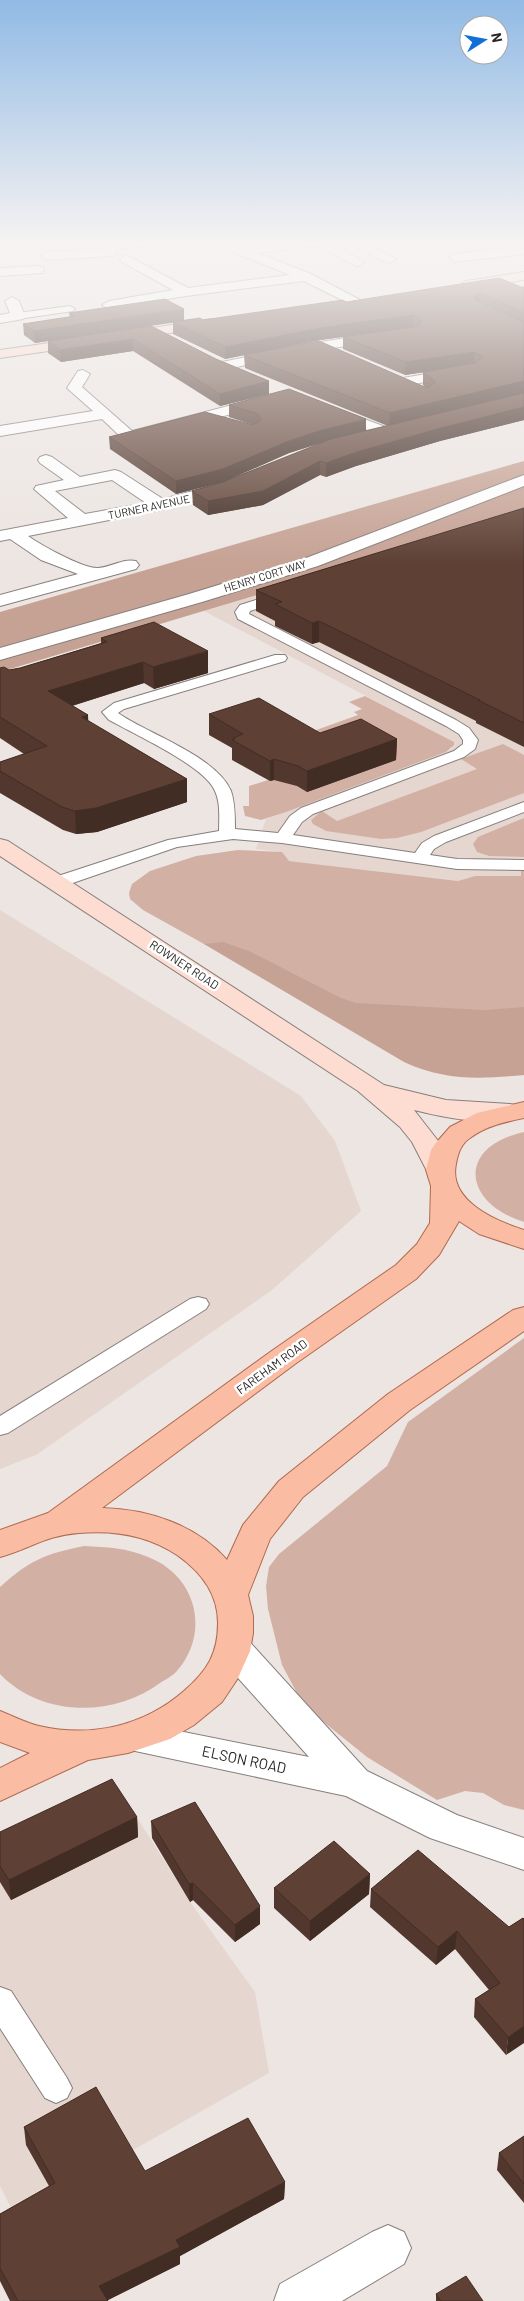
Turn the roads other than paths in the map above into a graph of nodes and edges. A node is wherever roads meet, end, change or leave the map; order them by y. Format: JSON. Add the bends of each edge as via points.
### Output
{"nodes":[{"id":1,"x":31,"y":349,"type":"edge"},
{"id":2,"x":299,"y":349,"type":"edge"},
{"id":3,"x":328,"y":349,"type":"edge"},
{"id":4,"x":0,"y":354,"type":"edge"},
{"id":5,"x":348,"y":358,"type":"edge"},
{"id":6,"x":474,"y":370,"type":"edge"},
{"id":7,"x":83,"y":374,"type":"dead end"},
{"id":8,"x":246,"y":377,"type":"edge"},
{"id":9,"x":427,"y":395,"type":"edge"},
{"id":10,"x":278,"y":397,"type":"edge"},
{"id":11,"x":323,"y":408,"type":"edge"},
{"id":12,"x":105,"y":414,"type":"junction"},
{"id":13,"x":206,"y":417,"type":"junction"},
{"id":14,"x":233,"y":425,"type":"edge"},
{"id":15,"x":404,"y":428,"type":"edge"},
{"id":16,"x":0,"y":431,"type":"edge"},
{"id":17,"x":386,"y":432,"type":"junction"},
{"id":18,"x":360,"y":439,"type":"edge"},
{"id":19,"x":46,"y":460,"type":"dead end"},
{"id":20,"x":246,"y":480,"type":"edge"},
{"id":21,"x":524,"y":480,"type":"edge"},
{"id":22,"x":77,"y":482,"type":"junction"},
{"id":23,"x":160,"y":505,"type":"junction"},
{"id":24,"x":83,"y":521,"type":"junction"},
{"id":25,"x":7,"y":535,"type":"edge"},
{"id":26,"x":130,"y":565,"type":"dead end"},
{"id":27,"x":95,"y":574,"type":"junction"},
{"id":28,"x":299,"y":591,"type":"edge"},
{"id":29,"x":0,"y":601,"type":"edge"},
{"id":30,"x":0,"y":654,"type":"edge"},
{"id":31,"x":280,"y":658,"type":"dead end"},
{"id":32,"x":524,"y":807,"type":"edge"},
{"id":33,"x":226,"y":835,"type":"junction"},
{"id":34,"x":282,"y":838,"type":"junction"},
{"id":35,"x":0,"y":846,"type":"edge"},
{"id":36,"x":419,"y":858,"type":"junction"},
{"id":37,"x":524,"y":865,"type":"edge"},
{"id":38,"x":58,"y":882,"type":"junction"},
{"id":39,"x":367,"y":1085,"type":"junction"},
{"id":40,"x":520,"y":1110,"type":"edge"},
{"id":41,"x":442,"y":1178,"type":"junction"},
{"id":42,"x":524,"y":1240,"type":"edge"},
{"id":43,"x":198,"y":1304,"type":"dead end"},
{"id":44,"x":524,"y":1317,"type":"edge"},
{"id":45,"x":0,"y":1427,"type":"edge"},
{"id":46,"x":60,"y":1522,"type":"junction"},
{"id":47,"x":0,"y":1546,"type":"edge"},
{"id":48,"x":231,"y":1594,"type":"junction"},
{"id":49,"x":234,"y":1649,"type":"junction"},
{"id":50,"x":0,"y":1726,"type":"edge"},
{"id":51,"x":134,"y":1737,"type":"junction"},
{"id":52,"x":85,"y":1745,"type":"junction"},
{"id":53,"x":354,"y":1782,"type":"junction"},
{"id":54,"x":0,"y":1785,"type":"edge"},
{"id":55,"x":524,"y":1854,"type":"edge"},
{"id":56,"x":0,"y":2001,"type":"edge"},
{"id":57,"x":56,"y":2088,"type":"dead end"},
{"id":58,"x":388,"y":2248,"type":"dead end"},
{"id":59,"x":297,"y":2301,"type":"edge"}],
"edges":[{"from":1,"to":4,"type":"main road"},
{"from":2,"to":8,"type":"street","via":[[216,363]]},
{"from":3,"to":5,"type":"street"},
{"from":6,"to":9,"type":"street","via":[[398,380]]},
{"from":7,"to":12,"type":"street","via":[[74,388]]},
{"from":10,"to":13,"type":"street"},
{"from":11,"to":17,"type":"street"},
{"from":12,"to":13,"type":"street","via":[[129,437]]},
{"from":12,"to":16,"type":"street"},
{"from":13,"to":14,"type":"street"},
{"from":15,"to":17,"type":"street"},
{"from":17,"to":18,"type":"street"},
{"from":19,"to":22,"type":"street"},
{"from":20,"to":23,"type":"street","name":"TURNER AVENUE","via":[[201,496]]},
{"from":21,"to":30,"type":"street","name":"HENRY CORT WAY","via":[[312,562]]},
{"from":22,"to":23,"type":"street","via":[[115,474]]},
{"from":22,"to":24,"type":"street","via":[[42,489]]},
{"from":23,"to":24,"type":"street","name":"TURNER AVENUE"},
{"from":24,"to":25,"type":"street","name":"TURNER AVENUE"},
{"from":25,"to":27,"type":"street","via":[[46,556]]},
{"from":26,"to":27,"type":"street"},
{"from":27,"to":29,"type":"street"},
{"from":28,"to":34,"type":"lane","via":[[248,607],[242,614],[451,723],[471,740],[470,746],[459,754],[307,811],[296,819]]},
{"from":31,"to":33,"type":"lane","via":[[119,706],[109,712],[216,780],[227,808]]},
{"from":32,"to":36,"type":"lane","via":[[440,839],[428,846]]},
{"from":33,"to":34,"type":"lane"},
{"from":33,"to":38,"type":"lane","via":[[162,846]]},
{"from":34,"to":36,"type":"lane"},
{"from":35,"to":38,"type":"main road","name":"ROWNER ROAD"},
{"from":36,"to":37,"type":"lane","via":[[484,866]]},
{"from":38,"to":39,"type":"main road","name":"ROWNER ROAD"},
{"from":39,"to":40,"type":"main road","name":"ROWNER ROAD","via":[[400,1099],[446,1108],[481,1113]]},
{"from":39,"to":41,"type":"main road","name":"ROWNER ROAD","via":[[397,1108],[419,1131]]},
{"from":40,"to":41,"type":"main road","via":[[482,1120],[459,1133],[445,1150]]},
{"from":41,"to":42,"type":"main road","via":[[451,1200],[475,1221]]},
{"from":41,"to":46,"type":"main road","name":"FAREHAM ROAD","via":[[446,1209],[444,1223],[429,1249],[406,1272],[284,1357]]},
{"from":43,"to":45,"type":"lane"},
{"from":44,"to":48,"type":"main road","via":[[399,1402],[291,1489],[255,1534]]},
{"from":46,"to":47,"type":"main road","via":[[35,1529]]},
{"from":46,"to":48,"type":"main road","via":[[104,1519],[146,1525],[184,1541],[212,1564]]},
{"from":48,"to":49,"type":"main road","via":[[237,1621]]},
{"from":49,"to":51,"type":"main road","via":[[215,1685],[187,1710]]},
{"from":49,"to":53,"type":"street","name":"ELSON ROAD"},
{"from":50,"to":52,"type":"main road","via":[[38,1740]]},
{"from":51,"to":52,"type":"main road"},
{"from":51,"to":53,"type":"street","name":"ELSON ROAD"},
{"from":52,"to":54,"type":"main road"},
{"from":53,"to":55,"type":"street","name":"ELSON ROAD","via":[[444,1827]]},
{"from":56,"to":57,"type":"lane"},
{"from":58,"to":59,"type":"street"}]}
